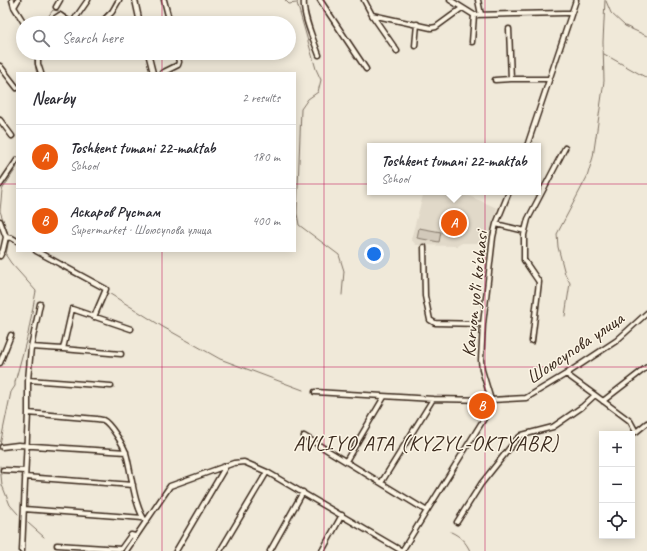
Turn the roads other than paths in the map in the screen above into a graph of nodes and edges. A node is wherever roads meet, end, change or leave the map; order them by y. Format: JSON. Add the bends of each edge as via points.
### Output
{"nodes":[{"id":1,"x":12,"y":0,"type":"edge"},
{"id":2,"x":18,"y":0,"type":"edge"},
{"id":3,"x":60,"y":0,"type":"edge"},
{"id":4,"x":88,"y":0,"type":"edge"},
{"id":5,"x":119,"y":0,"type":"edge"},
{"id":6,"x":135,"y":0,"type":"edge"},
{"id":7,"x":164,"y":0,"type":"edge"},
{"id":8,"x":304,"y":0,"type":"edge"},
{"id":9,"x":320,"y":0,"type":"edge"},
{"id":10,"x":364,"y":0,"type":"edge"},
{"id":11,"x":450,"y":0,"type":"edge"},
{"id":12,"x":478,"y":0,"type":"edge"},
{"id":13,"x":576,"y":0,"type":"edge"},
{"id":14,"x":14,"y":7,"type":"junction"},
{"id":15,"x":56,"y":7,"type":"dead end"},
{"id":16,"x":462,"y":8,"type":"junction"},
{"id":17,"x":571,"y":13,"type":"junction"},
{"id":18,"x":372,"y":14,"type":"junction"},
{"id":19,"x":474,"y":15,"type":"junction"},
{"id":20,"x":481,"y":15,"type":"junction"},
{"id":21,"x":20,"y":16,"type":"edge"},
{"id":22,"x":76,"y":16,"type":"edge"},
{"id":23,"x":108,"y":16,"type":"edge"},
{"id":24,"x":138,"y":16,"type":"edge"},
{"id":25,"x":168,"y":16,"type":"edge"},
{"id":26,"x":417,"y":24,"type":"junction"},
{"id":27,"x":509,"y":29,"type":"dead end"},
{"id":28,"x":472,"y":42,"type":"dead end"},
{"id":29,"x":415,"y":46,"type":"dead end"},
{"id":30,"x":397,"y":51,"type":"dead end"},
{"id":31,"x":319,"y":55,"type":"dead end"},
{"id":32,"x":38,"y":60,"type":"edge"},
{"id":33,"x":150,"y":60,"type":"edge"},
{"id":34,"x":179,"y":60,"type":"edge"},
{"id":35,"x":1,"y":68,"type":"edge"},
{"id":36,"x":366,"y":69,"type":"dead end"},
{"id":37,"x":41,"y":72,"type":"edge"},
{"id":38,"x":153,"y":72,"type":"edge"},
{"id":39,"x":164,"y":72,"type":"edge"},
{"id":40,"x":511,"y":79,"type":"junction"},
{"id":41,"x":549,"y":79,"type":"junction"},
{"id":42,"x":495,"y":80,"type":"dead end"},
{"id":43,"x":16,"y":87,"type":"edge"},
{"id":44,"x":0,"y":120,"type":"edge"},
{"id":45,"x":12,"y":136,"type":"dead end"},
{"id":46,"x":528,"y":143,"type":"edge"},
{"id":47,"x":565,"y":148,"type":"dead end"},
{"id":48,"x":16,"y":161,"type":"edge"},
{"id":49,"x":0,"y":185,"type":"edge"},
{"id":50,"x":541,"y":194,"type":"edge"},
{"id":51,"x":508,"y":195,"type":"edge"},
{"id":52,"x":541,"y":195,"type":"edge"},
{"id":53,"x":0,"y":221,"type":"edge"},
{"id":54,"x":496,"y":224,"type":"junction"},
{"id":55,"x":525,"y":231,"type":"junction"},
{"id":56,"x":6,"y":237,"type":"junction"},
{"id":57,"x":16,"y":240,"type":"edge"},
{"id":58,"x":424,"y":247,"type":"dead end"},
{"id":59,"x":38,"y":252,"type":"edge"},
{"id":60,"x":0,"y":256,"type":"edge"},
{"id":61,"x":40,"y":304,"type":"dead end"},
{"id":62,"x":647,"y":313,"type":"edge"},
{"id":63,"x":94,"y":317,"type":"junction"},
{"id":64,"x":483,"y":324,"type":"junction"},
{"id":65,"x":131,"y":329,"type":"dead end"},
{"id":66,"x":11,"y":335,"type":"dead end"},
{"id":67,"x":532,"y":341,"type":"dead end"},
{"id":68,"x":31,"y":347,"type":"junction"},
{"id":69,"x":64,"y":349,"type":"junction"},
{"id":70,"x":122,"y":354,"type":"dead end"},
{"id":71,"x":0,"y":363,"type":"edge"},
{"id":72,"x":647,"y":367,"type":"edge"},
{"id":73,"x":566,"y":374,"type":"junction"},
{"id":74,"x":28,"y":380,"type":"junction"},
{"id":75,"x":111,"y":386,"type":"dead end"},
{"id":76,"x":315,"y":392,"type":"dead end"},
{"id":77,"x":595,"y":394,"type":"junction"},
{"id":78,"x":384,"y":396,"type":"junction"},
{"id":79,"x":433,"y":399,"type":"junction"},
{"id":80,"x":491,"y":400,"type":"junction"},
{"id":81,"x":603,"y":401,"type":"junction"},
{"id":82,"x":28,"y":413,"type":"junction"},
{"id":83,"x":647,"y":423,"type":"edge"},
{"id":84,"x":304,"y":436,"type":"dead end"},
{"id":85,"x":26,"y":445,"type":"junction"},
{"id":86,"x":2,"y":447,"type":"dead end"},
{"id":87,"x":126,"y":452,"type":"junction"},
{"id":88,"x":346,"y":462,"type":"junction"},
{"id":89,"x":226,"y":466,"type":"junction"},
{"id":90,"x":3,"y":470,"type":"dead end"},
{"id":91,"x":25,"y":471,"type":"junction"},
{"id":92,"x":267,"y":472,"type":"junction"},
{"id":93,"x":25,"y":476,"type":"junction"},
{"id":94,"x":381,"y":483,"type":"junction"},
{"id":95,"x":133,"y":485,"type":"junction"},
{"id":96,"x":303,"y":492,"type":"junction"},
{"id":97,"x":24,"y":509,"type":"junction"},
{"id":98,"x":427,"y":512,"type":"junction"},
{"id":99,"x":342,"y":515,"type":"junction"},
{"id":100,"x":145,"y":520,"type":"junction"},
{"id":101,"x":457,"y":522,"type":"dead end"},
{"id":102,"x":135,"y":536,"type":"junction"},
{"id":103,"x":57,"y":545,"type":"dead end"},
{"id":104,"x":22,"y":551,"type":"edge"},
{"id":105,"x":126,"y":551,"type":"edge"},
{"id":106,"x":176,"y":551,"type":"edge"},
{"id":107,"x":220,"y":551,"type":"edge"},
{"id":108,"x":270,"y":551,"type":"edge"},
{"id":109,"x":322,"y":551,"type":"edge"},
{"id":110,"x":402,"y":551,"type":"edge"}],
"edges":[{"from":1,"to":14,"type":"street"},
{"from":2,"to":14,"type":"street"},
{"from":3,"to":15,"type":"street"},
{"from":4,"to":22,"type":"street"},
{"from":5,"to":23,"type":"street"},
{"from":6,"to":24,"type":"street"},
{"from":7,"to":25,"type":"street"},
{"from":8,"to":31,"type":"street","via":[[307,20]]},
{"from":9,"to":36,"type":"street"},
{"from":10,"to":18,"type":"street"},
{"from":11,"to":16,"type":"street"},
{"from":12,"to":20,"type":"street"},
{"from":13,"to":17,"type":"street"},
{"from":14,"to":21,"type":"street"},
{"from":16,"to":19,"type":"street"},
{"from":16,"to":26,"type":"street","via":[[436,27]]},
{"from":17,"to":20,"type":"street"},
{"from":17,"to":41,"type":"street"},
{"from":18,"to":26,"type":"street"},
{"from":18,"to":30,"type":"street"},
{"from":19,"to":20,"type":"street"},
{"from":19,"to":28,"type":"street"},
{"from":26,"to":29,"type":"street"},
{"from":27,"to":40,"type":"street"},
{"from":32,"to":37,"type":"street"},
{"from":33,"to":38,"type":"street"},
{"from":34,"to":39,"type":"street","via":[[178,65]]},
{"from":35,"to":43,"type":"street"},
{"from":40,"to":41,"type":"street"},
{"from":40,"to":42,"type":"street"},
{"from":41,"to":46,"type":"street"},
{"from":44,"to":45,"type":"street"},
{"from":47,"to":50,"type":"street"},
{"from":48,"to":49,"type":"street"},
{"from":51,"to":54,"type":"street","name":"Karvon yo‘li ko'chasi"},
{"from":52,"to":55,"type":"street"},
{"from":53,"to":56,"type":"street"},
{"from":54,"to":55,"type":"street"},
{"from":54,"to":64,"type":"street","name":"Karvon yo‘li ko'chasi"},
{"from":55,"to":67,"type":"street","via":[[524,260],[539,282]]},
{"from":56,"to":57,"type":"street"},
{"from":56,"to":60,"type":"street"},
{"from":58,"to":64,"type":"street","via":[[425,296],[430,320],[435,323]]},
{"from":59,"to":63,"type":"street","via":[[106,289]]},
{"from":61,"to":68,"type":"street"},
{"from":62,"to":73,"type":"street","name":"Шоюсупова улица","via":[[621,337]]},
{"from":63,"to":65,"type":"street"},
{"from":63,"to":69,"type":"street","via":[[72,309]]},
{"from":64,"to":80,"type":"street","name":"Karvon yo‘li ko'chasi","via":[[482,370]]},
{"from":66,"to":71,"type":"street"},
{"from":68,"to":69,"type":"street"},
{"from":68,"to":74,"type":"street"},
{"from":69,"to":70,"type":"street"},
{"from":72,"to":81,"type":"street"},
{"from":73,"to":77,"type":"street"},
{"from":73,"to":80,"type":"street","name":"Шоюсупова улица","via":[[526,398]]},
{"from":74,"to":75,"type":"street"},
{"from":74,"to":82,"type":"street"},
{"from":76,"to":78,"type":"street","name":"Шоюсупова улица"},
{"from":77,"to":81,"type":"street"},
{"from":77,"to":101,"type":"street","via":[[582,407],[553,427],[522,435],[516,440],[481,484]]},
{"from":78,"to":79,"type":"street","name":"Шоюсупова улица"},
{"from":78,"to":88,"type":"street"},
{"from":79,"to":80,"type":"street","name":"Шоюсупова улица"},
{"from":79,"to":94,"type":"street"},
{"from":80,"to":98,"type":"street","via":[[486,415]]},
{"from":81,"to":83,"type":"street","via":[[630,421],[636,432]]},
{"from":82,"to":85,"type":"street"},
{"from":82,"to":87,"type":"street","via":[[102,420],[113,430]]},
{"from":84,"to":88,"type":"street"},
{"from":85,"to":86,"type":"street"},
{"from":85,"to":87,"type":"street"},
{"from":85,"to":91,"type":"street"},
{"from":87,"to":95,"type":"street"},
{"from":88,"to":94,"type":"street"},
{"from":89,"to":92,"type":"street","via":[[244,462]]},
{"from":89,"to":100,"type":"street","via":[[170,486]]},
{"from":89,"to":106,"type":"street"},
{"from":90,"to":91,"type":"street"},
{"from":91,"to":93,"type":"street"},
{"from":92,"to":96,"type":"street"},
{"from":92,"to":107,"type":"street"},
{"from":93,"to":95,"type":"street"},
{"from":93,"to":97,"type":"street"},
{"from":94,"to":98,"type":"street"},
{"from":95,"to":100,"type":"street"},
{"from":96,"to":99,"type":"street"},
{"from":96,"to":108,"type":"street"},
{"from":97,"to":100,"type":"street"},
{"from":97,"to":104,"type":"street"},
{"from":98,"to":110,"type":"street"},
{"from":99,"to":109,"type":"street"},
{"from":99,"to":110,"type":"street"},
{"from":100,"to":102,"type":"street"},
{"from":102,"to":103,"type":"street","via":[[131,535],[121,549]]},
{"from":102,"to":105,"type":"street"}]}
